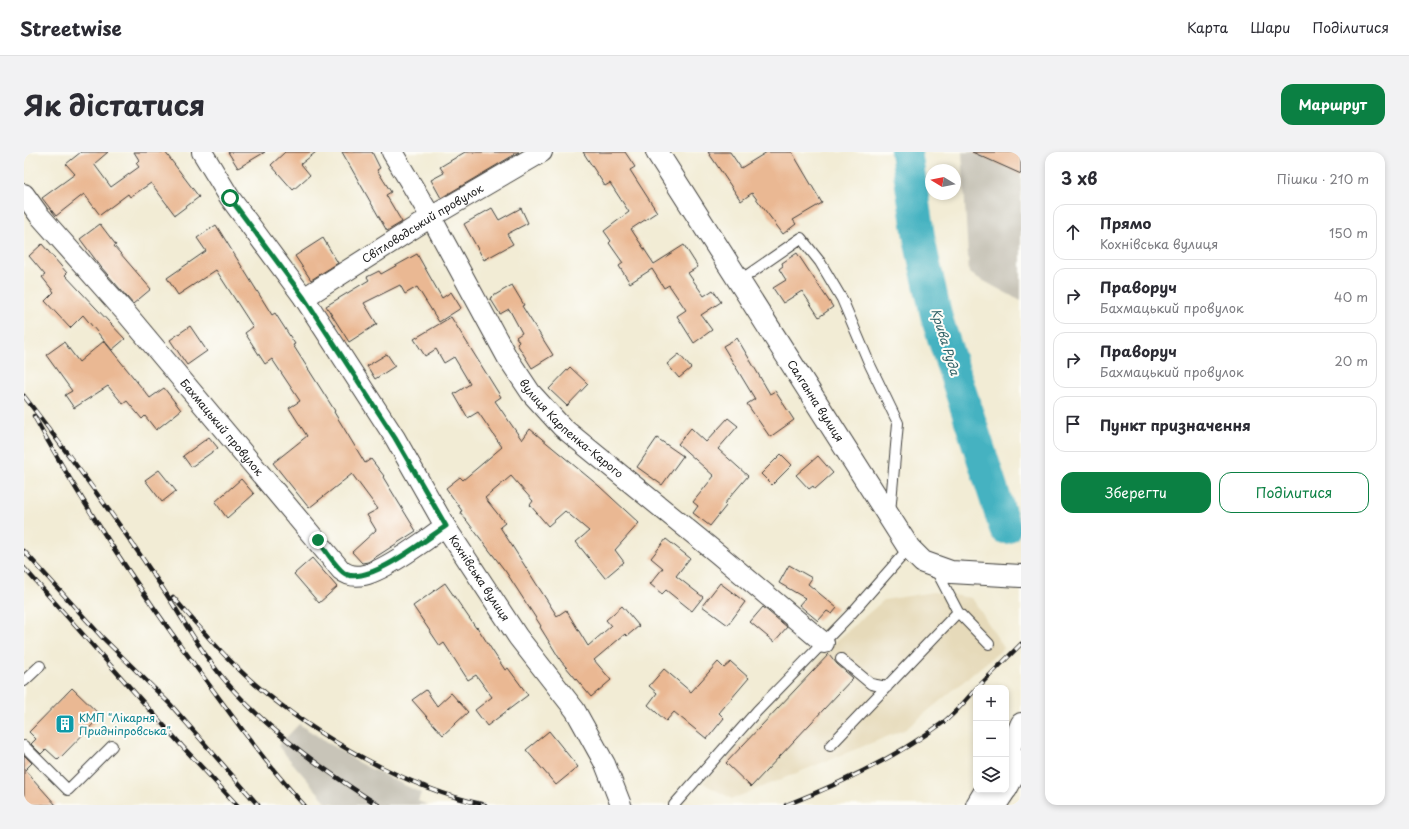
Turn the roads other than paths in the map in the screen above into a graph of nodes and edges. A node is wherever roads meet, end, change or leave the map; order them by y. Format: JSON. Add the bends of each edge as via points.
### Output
{"nodes":[{"id":1,"x":202,"y":152,"type":"edge"},
{"id":2,"x":392,"y":152,"type":"edge"},
{"id":3,"x":542,"y":152,"type":"edge"},
{"id":4,"x":657,"y":152,"type":"edge"},
{"id":5,"x":24,"y":194,"type":"edge"},
{"id":6,"x":431,"y":216,"type":"junction"},
{"id":7,"x":738,"y":281,"type":"junction"},
{"id":8,"x":304,"y":298,"type":"junction"},
{"id":9,"x":889,"y":519,"type":"junction"},
{"id":10,"x":446,"y":526,"type":"junction"},
{"id":11,"x":909,"y":548,"type":"junction"},
{"id":12,"x":935,"y":568,"type":"junction"},
{"id":13,"x":1021,"y":576,"type":"edge"},
{"id":14,"x":958,"y":612,"type":"junction"},
{"id":15,"x":824,"y":643,"type":"junction"},
{"id":16,"x":989,"y":644,"type":"dead end"},
{"id":17,"x":841,"y":659,"type":"dead end"},
{"id":18,"x":40,"y":666,"type":"dead end"},
{"id":19,"x":24,"y":681,"type":"edge"},
{"id":20,"x":887,"y":687,"type":"junction"},
{"id":21,"x":1021,"y":723,"type":"edge"},
{"id":22,"x":24,"y":746,"type":"edge"},
{"id":23,"x":112,"y":746,"type":"dead end"},
{"id":24,"x":830,"y":746,"type":"dead end"},
{"id":25,"x":1006,"y":757,"type":"edge"},
{"id":26,"x":1021,"y":761,"type":"edge"},
{"id":27,"x":1009,"y":783,"type":"edge"},
{"id":28,"x":983,"y":793,"type":"edge"},
{"id":29,"x":1003,"y":793,"type":"edge"},
{"id":30,"x":622,"y":805,"type":"edge"},
{"id":31,"x":674,"y":805,"type":"edge"},
{"id":32,"x":976,"y":805,"type":"edge"},
{"id":33,"x":995,"y":805,"type":"edge"}],
"edges":[{"from":1,"to":8,"type":"street","name":"Кохнівська вулиця","via":[[230,198]]},
{"from":2,"to":6,"type":"street","name":"вулиця Карпенка-Карого"},
{"from":3,"to":6,"type":"street","name":"Світловодський провулок"},
{"from":4,"to":7,"type":"street","name":"Салганна вулиця"},
{"from":5,"to":10,"type":"street","name":"Бахмацький провулок","via":[[39,215],[126,313],[347,575],[364,575],[380,568]]},
{"from":6,"to":8,"type":"street","name":"Світловодський провулок"},
{"from":6,"to":15,"type":"street","name":"вулиця Карпенка-Карого","via":[[507,357],[531,393],[562,427]]},
{"from":7,"to":9,"type":"street","name":"Салганна вулиця"},
{"from":7,"to":9,"type":"lane","via":[[801,238],[820,262],[842,299],[898,423]]},
{"from":8,"to":10,"type":"street","name":"Кохнівська вулиця","via":[[395,438]]},
{"from":9,"to":11,"type":"street","name":"Салганна вулиця"},
{"from":10,"to":30,"type":"street","name":"Кохнівська вулиця","via":[[518,637],[575,710],[605,764]]},
{"from":11,"to":12,"type":"street","name":"Салганна вулиця","via":[[923,562]]},
{"from":11,"to":15,"type":"lane"},
{"from":12,"to":13,"type":"street","name":"Салганна вулиця","via":[[951,572]]},
{"from":12,"to":14,"type":"lane"},
{"from":14,"to":16,"type":"lane"},
{"from":14,"to":20,"type":"lane"},
{"from":15,"to":31,"type":"lane","via":[[757,711]]},
{"from":17,"to":20,"type":"lane","via":[[851,670],[871,684]]},
{"from":18,"to":19,"type":"lane"},
{"from":20,"to":24,"type":"lane"},
{"from":21,"to":25,"type":"street"},
{"from":22,"to":23,"type":"lane","via":[[68,790]]},
{"from":26,"to":27,"type":"street"},
{"from":28,"to":32,"type":"street"},
{"from":29,"to":33,"type":"street"}]}
